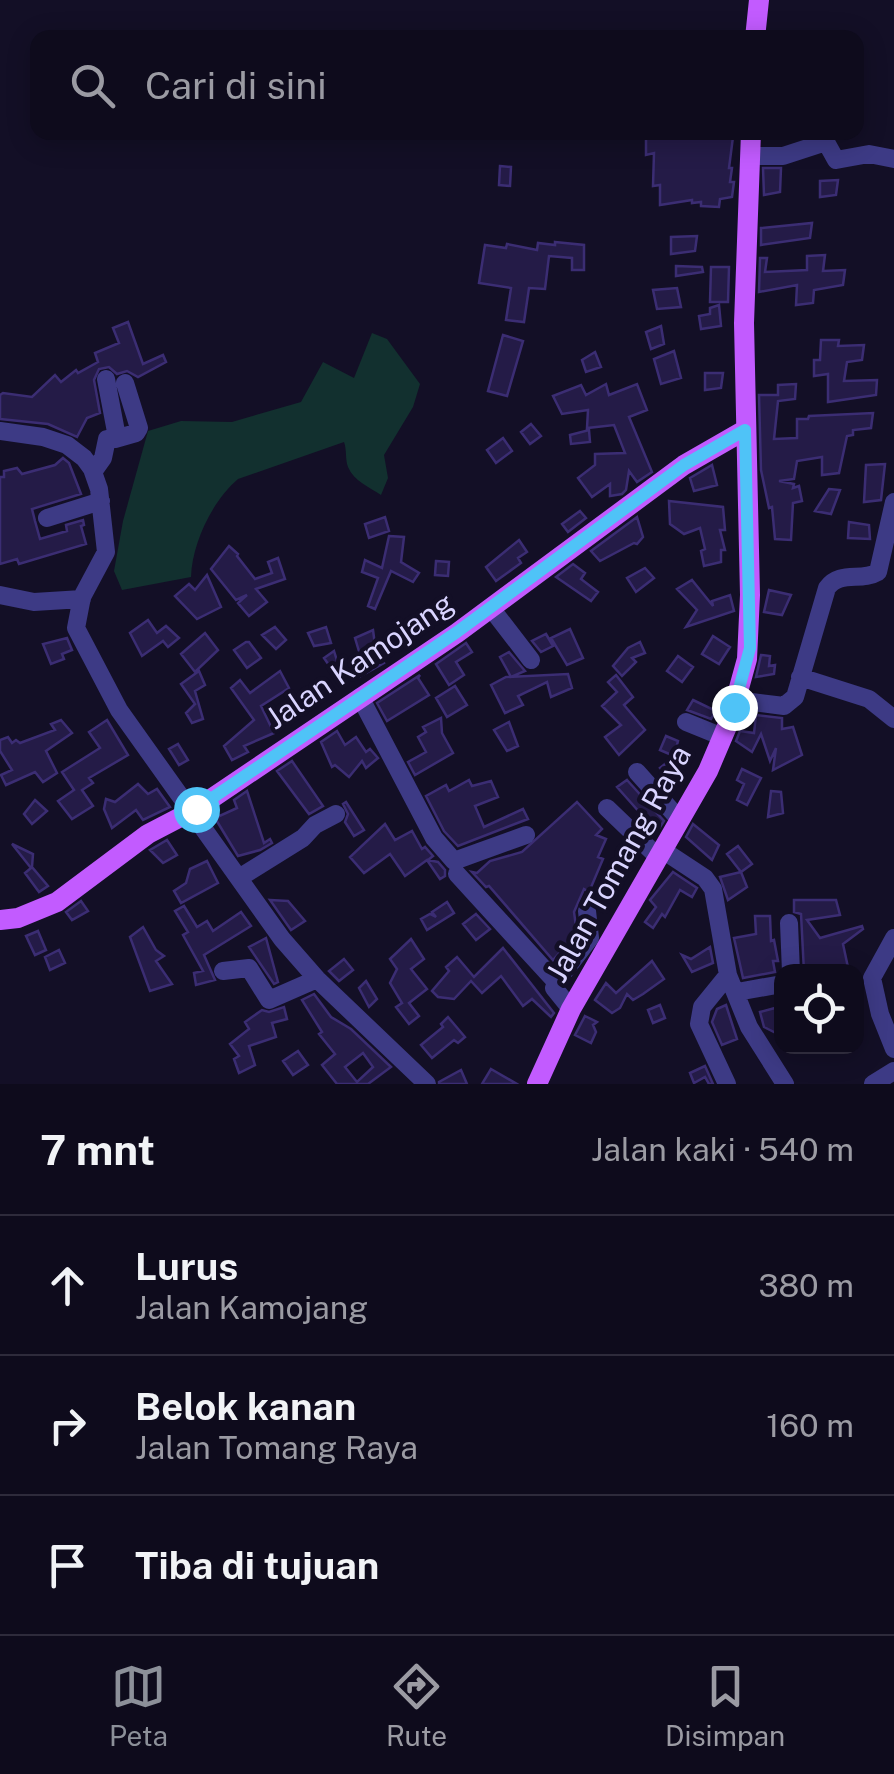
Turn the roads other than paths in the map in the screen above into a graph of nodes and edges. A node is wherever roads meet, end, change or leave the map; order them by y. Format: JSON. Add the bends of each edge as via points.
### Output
{"nodes":[{"id":1,"x":759,"y":0,"type":"edge"},
{"id":2,"x":757,"y":30,"type":"edge"},
{"id":3,"x":751,"y":140,"type":"edge"},
{"id":4,"x":750,"y":156,"type":"junction"},
{"id":5,"x":894,"y":159,"type":"edge"},
{"id":6,"x":106,"y":380,"type":"dead end"},
{"id":7,"x":125,"y":383,"type":"dead end"},
{"id":8,"x":745,"y":430,"type":"junction"},
{"id":9,"x":0,"y":431,"type":"edge"},
{"id":10,"x":115,"y":439,"type":"junction"},
{"id":11,"x":93,"y":472,"type":"junction"},
{"id":12,"x":100,"y":501,"type":"junction"},
{"id":13,"x":894,"y":502,"type":"edge"},
{"id":14,"x":47,"y":518,"type":"dead end"},
{"id":15,"x":0,"y":595,"type":"edge"},
{"id":16,"x":82,"y":599,"type":"junction"},
{"id":17,"x":491,"y":608,"type":"junction"},
{"id":18,"x":531,"y":660,"type":"dead end"},
{"id":19,"x":800,"y":677,"type":"junction"},
{"id":20,"x":360,"y":698,"type":"junction"},
{"id":21,"x":736,"y":700,"type":"junction"},
{"id":22,"x":894,"y":720,"type":"edge"},
{"id":23,"x":686,"y":722,"type":"dead end"},
{"id":24,"x":723,"y":737,"type":"junction"},
{"id":25,"x":637,"y":772,"type":"dead end"},
{"id":26,"x":607,"y":808,"type":"dead end"},
{"id":27,"x":191,"y":812,"type":"junction"},
{"id":28,"x":336,"y":814,"type":"dead end"},
{"id":29,"x":679,"y":820,"type":"junction"},
{"id":30,"x":526,"y":834,"type":"dead end"},
{"id":31,"x":659,"y":852,"type":"junction"},
{"id":32,"x":457,"y":874,"type":"dead end"},
{"id":33,"x":239,"y":878,"type":"junction"},
{"id":34,"x":587,"y":911,"type":"dead end"},
{"id":35,"x":0,"y":920,"type":"edge"},
{"id":36,"x":790,"y":924,"type":"dead end"},
{"id":37,"x":894,"y":938,"type":"edge"},
{"id":38,"x":791,"y":964,"type":"edge"},
{"id":39,"x":223,"y":971,"type":"dead end"},
{"id":40,"x":316,"y":979,"type":"junction"},
{"id":41,"x":555,"y":983,"type":"junction"},
{"id":42,"x":733,"y":984,"type":"junction"},
{"id":43,"x":774,"y":984,"type":"edge"},
{"id":44,"x":572,"y":1008,"type":"junction"},
{"id":45,"x":894,"y":1049,"type":"edge"},
{"id":46,"x":894,"y":1071,"type":"edge"},
{"id":47,"x":428,"y":1084,"type":"edge"},
{"id":48,"x":538,"y":1084,"type":"edge"},
{"id":49,"x":728,"y":1084,"type":"edge"},
{"id":50,"x":784,"y":1084,"type":"edge"},
{"id":51,"x":873,"y":1084,"type":"edge"}],
"edges":[{"from":1,"to":2,"type":"main road"},
{"from":3,"to":4,"type":"main road","name":"Jalan Tomang Raya"},
{"from":4,"to":5,"type":"street","via":[[783,156],[826,142],[836,160],[868,154]]},
{"from":4,"to":8,"type":"main road","name":"Jalan Tomang Raya"},
{"from":6,"to":10,"type":"street"},
{"from":7,"to":10,"type":"street","via":[[139,428]]},
{"from":8,"to":17,"type":"main road","name":"Jalan Kamojang","via":[[684,465]]},
{"from":8,"to":21,"type":"main road","name":"Jalan Tomang Raya","via":[[750,648]]},
{"from":9,"to":11,"type":"street","via":[[67,445]]},
{"from":10,"to":11,"type":"street","via":[[107,439]]},
{"from":11,"to":12,"type":"street"},
{"from":12,"to":14,"type":"street"},
{"from":12,"to":16,"type":"street","via":[[106,552]]},
{"from":13,"to":19,"type":"street","via":[[880,569],[830,584]]},
{"from":15,"to":16,"type":"street","via":[[34,602]]},
{"from":16,"to":27,"type":"street","via":[[76,622],[83,644],[125,720]]},
{"from":17,"to":18,"type":"street"},
{"from":17,"to":20,"type":"main road","name":"Jalan Kamojang"},
{"from":19,"to":21,"type":"street","via":[[784,706]]},
{"from":19,"to":22,"type":"street","via":[[870,699]]},
{"from":20,"to":27,"type":"main road","name":"Jalan Kamojang"},
{"from":20,"to":30,"type":"street","via":[[434,838],[454,861]]},
{"from":21,"to":24,"type":"main road","name":"Jalan Tomang Raya"},
{"from":23,"to":24,"type":"street"},
{"from":24,"to":29,"type":"main road","name":"Jalan Tomang Raya"},
{"from":25,"to":29,"type":"street"},
{"from":26,"to":31,"type":"street"},
{"from":27,"to":33,"type":"street"},
{"from":27,"to":35,"type":"main road","name":"Jalan Kamojang","via":[[148,834],[57,902]]},
{"from":28,"to":33,"type":"street"},
{"from":29,"to":31,"type":"main road","name":"Jalan Tomang Raya"},
{"from":31,"to":42,"type":"street","via":[[713,889]]},
{"from":31,"to":44,"type":"main road","name":"Jalan Tomang Raya"},
{"from":32,"to":41,"type":"street"},
{"from":33,"to":40,"type":"street"},
{"from":34,"to":41,"type":"street","via":[[590,938]]},
{"from":36,"to":38,"type":"street"},
{"from":37,"to":45,"type":"street","via":[[872,978]]},
{"from":39,"to":40,"type":"street","via":[[249,968],[269,1000]]},
{"from":40,"to":47,"type":"street"},
{"from":41,"to":44,"type":"street"},
{"from":42,"to":43,"type":"street"},
{"from":42,"to":49,"type":"street","via":[[702,1007],[699,1024]]},
{"from":42,"to":50,"type":"street","via":[[749,1028]]},
{"from":44,"to":48,"type":"main road","name":"Jalan Tomang Raya"},
{"from":46,"to":51,"type":"street"}]}
